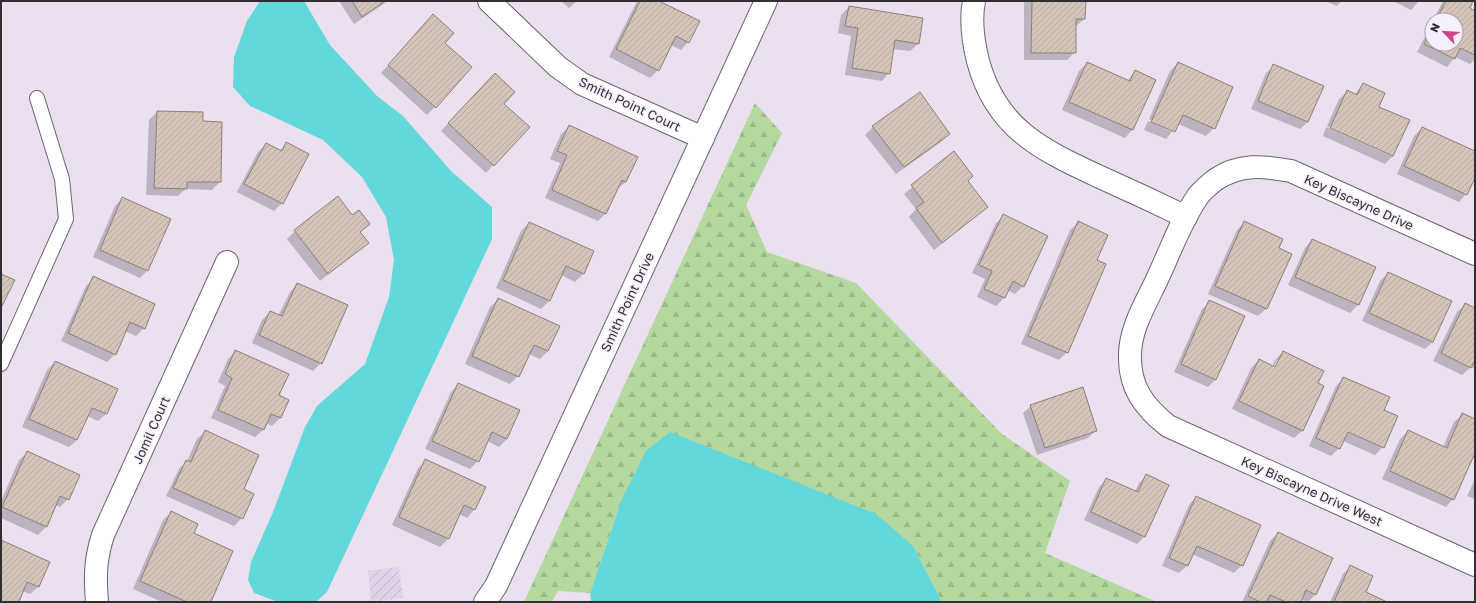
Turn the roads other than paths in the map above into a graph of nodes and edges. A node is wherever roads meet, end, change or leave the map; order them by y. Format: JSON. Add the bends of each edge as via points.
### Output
{"nodes":[{"id":1,"x":488,"y":1,"type":"edge"},
{"id":2,"x":766,"y":1,"type":"edge"},
{"id":3,"x":974,"y":1,"type":"edge"},
{"id":4,"x":37,"y":98,"type":"dead end"},
{"id":5,"x":703,"y":138,"type":"junction"},
{"id":6,"x":1239,"y":168,"type":"joint"},
{"id":7,"x":1186,"y":216,"type":"junction"},
{"id":8,"x":1475,"y":254,"type":"edge"},
{"id":9,"x":226,"y":262,"type":"dead end"},
{"id":10,"x":1,"y":364,"type":"edge"},
{"id":11,"x":1475,"y":564,"type":"edge"},
{"id":12,"x":97,"y":602,"type":"edge"},
{"id":13,"x":485,"y":602,"type":"edge"}],
"edges":[{"from":1,"to":5,"type":"street","name":"Smith Point Court","via":[[558,67],[582,84]]},
{"from":2,"to":5,"type":"street","name":"Smith Point Drive"},
{"from":3,"to":7,"type":"street","via":[[972,28],[981,74],[995,102],[1019,132],[1051,154]]},
{"from":4,"to":10,"type":"lane","via":[[62,180],[66,219]]},
{"from":5,"to":13,"type":"street","name":"Smith Point Drive","via":[[496,586]]},
{"from":6,"to":7,"type":"street","name":"Key Biscayne Drive West","via":[[1215,180],[1199,195]]},
{"from":6,"to":8,"type":"street","name":"Key Biscayne Drive","via":[[1263,166],[1291,171]]},
{"from":7,"to":11,"type":"street","name":"Key Biscayne Drive West","via":[[1134,331],[1130,354],[1132,376],[1139,397],[1151,413],[1168,426]]},
{"from":9,"to":12,"type":"street","name":"Jomil Court","via":[[103,535],[94,576]]}]}
